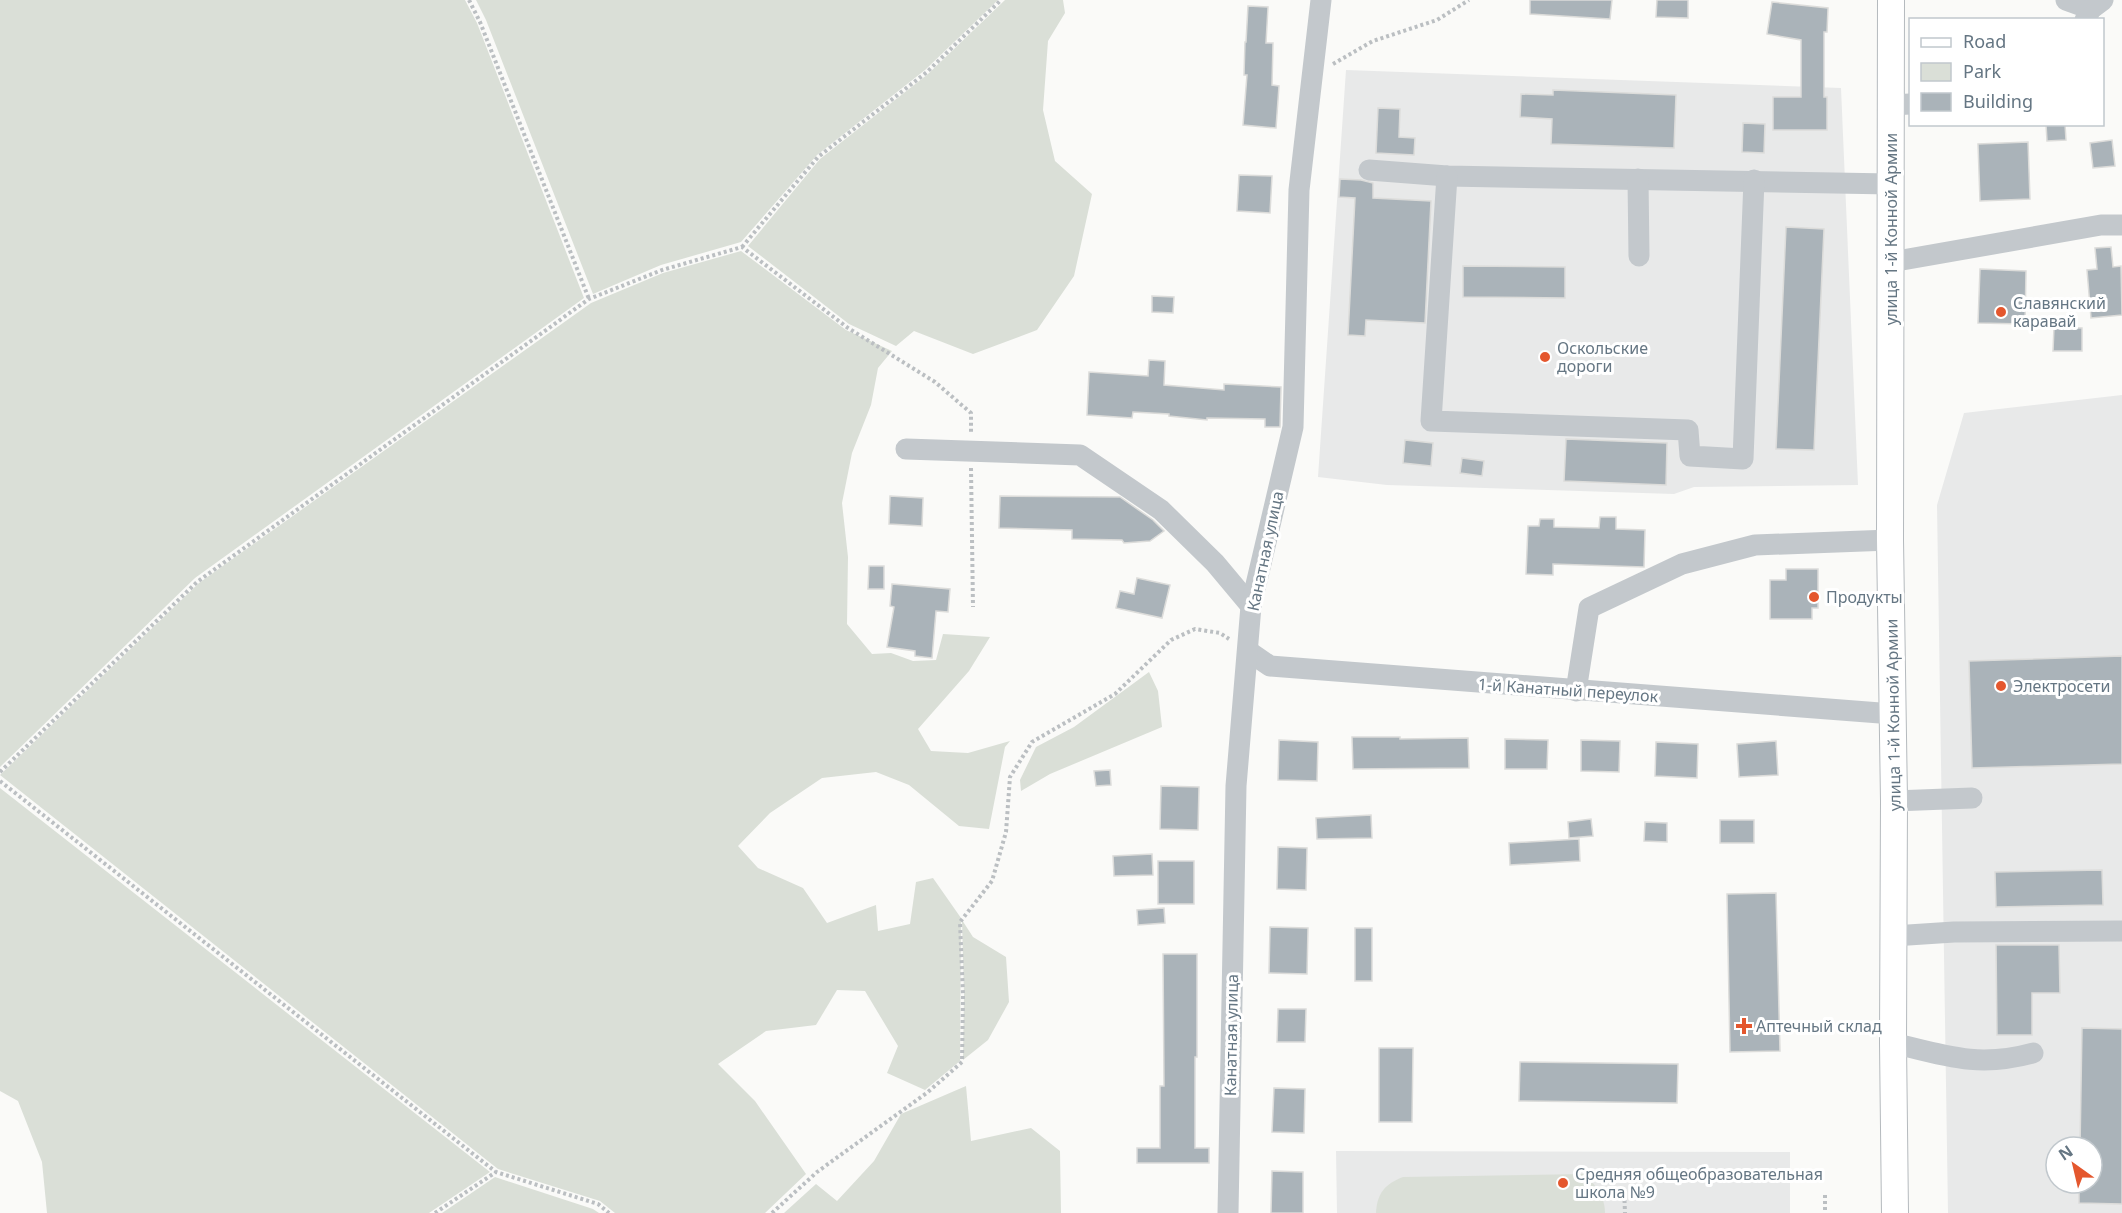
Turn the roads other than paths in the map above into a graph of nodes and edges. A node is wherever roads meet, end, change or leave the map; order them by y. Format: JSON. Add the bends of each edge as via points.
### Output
{"nodes":[{"id":1,"x":1321,"y":0,"type":"edge"},
{"id":2,"x":1892,"y":0,"type":"edge"},
{"id":3,"x":2066,"y":0,"type":"edge"},
{"id":4,"x":2093,"y":10,"type":"edge"},
{"id":5,"x":1901,"y":105,"type":"edge"},
{"id":6,"x":1369,"y":170,"type":"dead end"},
{"id":7,"x":1447,"y":176,"type":"junction"},
{"id":8,"x":1638,"y":179,"type":"junction"},
{"id":9,"x":1754,"y":180,"type":"junction"},
{"id":10,"x":1891,"y":184,"type":"junction"},
{"id":11,"x":2122,"y":225,"type":"edge"},
{"id":12,"x":1639,"y":256,"type":"dead end"},
{"id":13,"x":1891,"y":262,"type":"junction"},
{"id":14,"x":906,"y":449,"type":"dead end"},
{"id":15,"x":1890,"y":540,"type":"junction"},
{"id":16,"x":1251,"y":606,"type":"junction"},
{"id":17,"x":1248,"y":651,"type":"junction"},
{"id":18,"x":1576,"y":691,"type":"junction"},
{"id":19,"x":1893,"y":714,"type":"junction"},
{"id":20,"x":1972,"y":798,"type":"dead end"},
{"id":21,"x":1894,"y":801,"type":"junction"},
{"id":22,"x":2120,"y":932,"type":"edge"},
{"id":23,"x":1893,"y":936,"type":"junction"},
{"id":24,"x":1893,"y":1043,"type":"junction"},
{"id":25,"x":2033,"y":1053,"type":"dead end"},
{"id":26,"x":1228,"y":1213,"type":"edge"},
{"id":27,"x":1895,"y":1213,"type":"edge"}],
"edges":[{"from":1,"to":16,"type":"street","name":"Канатная улица","via":[[1299,190],[1293,428]]},
{"from":2,"to":5,"type":"main road","name":"улица 1-й Конной Армии"},
{"from":3,"to":4,"type":"street"},
{"from":5,"to":10,"type":"main road","name":"улица 1-й Конной Армии"},
{"from":6,"to":7,"type":"street"},
{"from":7,"to":8,"type":"street"},
{"from":7,"to":9,"type":"street","via":[[1431,421],[1688,430],[1690,456],[1743,459]]},
{"from":8,"to":9,"type":"street"},
{"from":8,"to":12,"type":"street"},
{"from":9,"to":10,"type":"street"},
{"from":10,"to":13,"type":"main road","name":"улица 1-й Конной Армии"},
{"from":11,"to":13,"type":"street","via":[[2101,225]]},
{"from":13,"to":15,"type":"main road","name":"улица 1-й Конной Армии"},
{"from":14,"to":16,"type":"street","via":[[1080,455],[1161,510],[1215,563]]},
{"from":15,"to":18,"type":"street","via":[[1755,545],[1682,564],[1590,608]]},
{"from":15,"to":19,"type":"main road","name":"улица 1-й Конной Армии"},
{"from":16,"to":17,"type":"street","name":"Канатная улица"},
{"from":17,"to":18,"type":"street","name":"1-й Канатный переулок","via":[[1270,666]]},
{"from":17,"to":26,"type":"street","name":"Канатная улица","via":[[1236,786]]},
{"from":18,"to":19,"type":"street","name":"1-й Канатный переулок"},
{"from":19,"to":21,"type":"main road","name":"улица 1-й Конной Армии"},
{"from":20,"to":21,"type":"street"},
{"from":21,"to":23,"type":"main road","name":"улица 1-й Конной Армии"},
{"from":22,"to":23,"type":"street"},
{"from":23,"to":24,"type":"main road","name":"улица 1-й Конной Армии"},
{"from":24,"to":25,"type":"street","via":[[1971,1061],[2009,1060]]},
{"from":24,"to":27,"type":"main road","name":"улица 1-й Конной Армии"}]}
